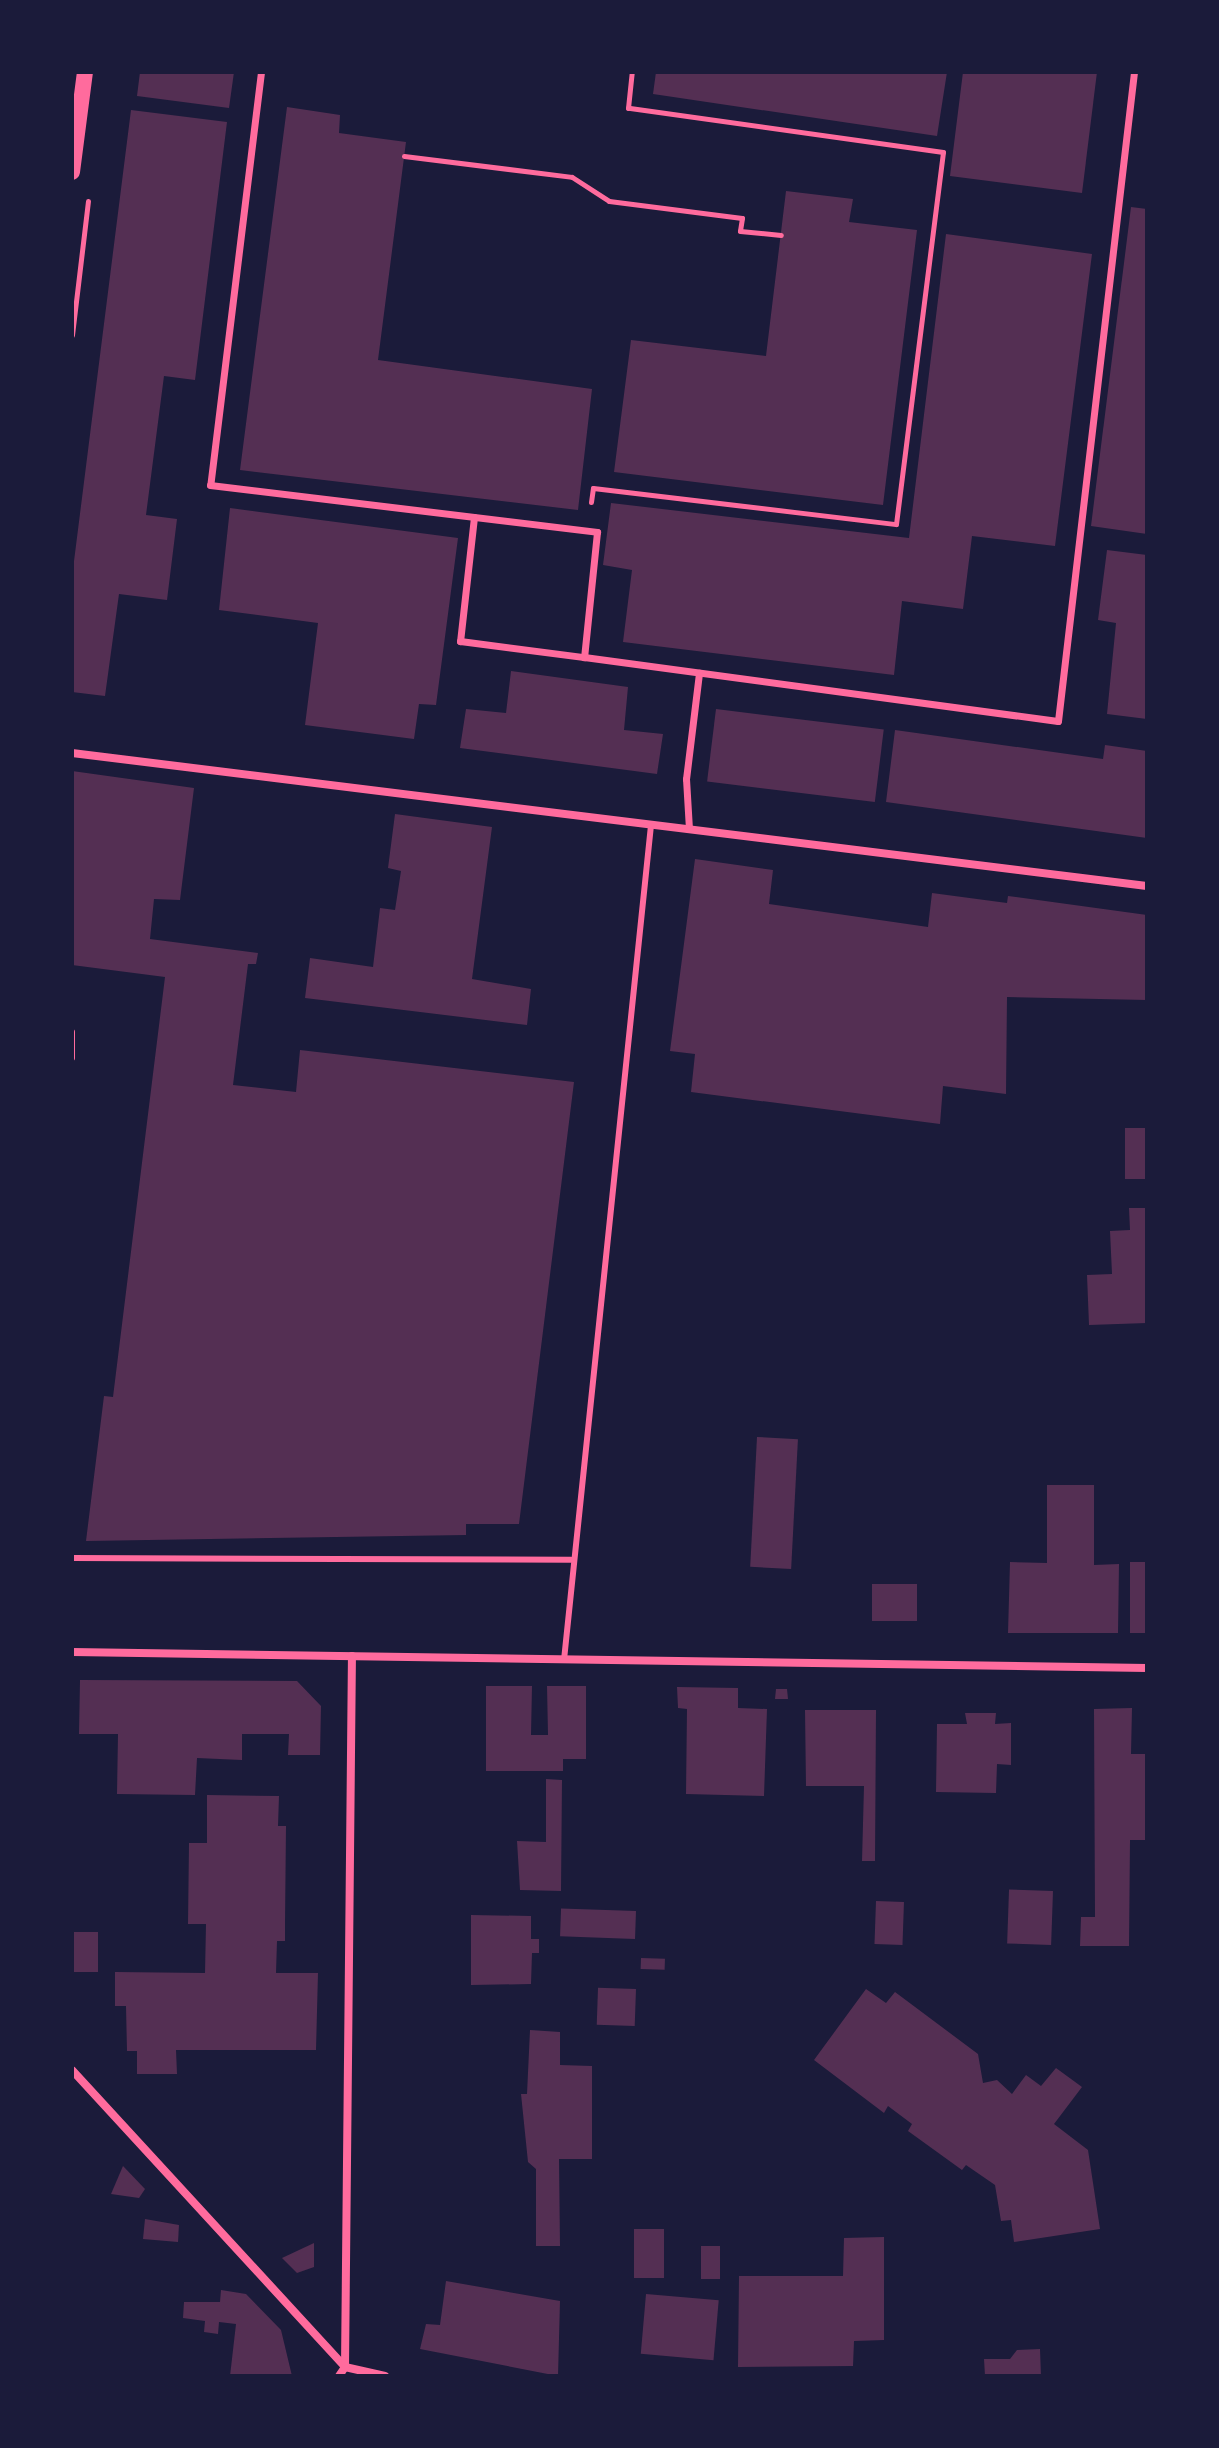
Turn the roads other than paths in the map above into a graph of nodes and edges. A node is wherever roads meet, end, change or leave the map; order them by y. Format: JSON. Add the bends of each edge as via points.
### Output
{"nodes":[{"id":1,"x":85,"y":72,"type":"edge"},
{"id":2,"x":261,"y":72,"type":"edge"},
{"id":3,"x":1134,"y":72,"type":"edge"},
{"id":4,"x":72,"y":172,"type":"edge"},
{"id":5,"x":474,"y":517,"type":"junction"},
{"id":6,"x":584,"y":657,"type":"junction"},
{"id":7,"x":699,"y":673,"type":"junction"},
{"id":8,"x":72,"y":753,"type":"edge"},
{"id":9,"x":651,"y":825,"type":"junction"},
{"id":10,"x":689,"y":829,"type":"junction"},
{"id":11,"x":1147,"y":886,"type":"edge"},
{"id":12,"x":72,"y":1032,"type":"edge"},
{"id":13,"x":72,"y":1058,"type":"edge"},
{"id":14,"x":72,"y":1558,"type":"edge"},
{"id":15,"x":571,"y":1560,"type":"junction"},
{"id":16,"x":72,"y":1652,"type":"edge"},
{"id":17,"x":352,"y":1656,"type":"junction"},
{"id":18,"x":564,"y":1660,"type":"junction"},
{"id":19,"x":1147,"y":1668,"type":"edge"},
{"id":20,"x":72,"y":2070,"type":"edge"},
{"id":21,"x":345,"y":2367,"type":"junction"},
{"id":22,"x":339,"y":2376,"type":"edge"},
{"id":23,"x":385,"y":2376,"type":"edge"}],
"edges":[{"from":1,"to":4,"type":"main road"},
{"from":2,"to":5,"type":"street","via":[[210,485]]},
{"from":3,"to":7,"type":"street","via":[[1058,721]]},
{"from":5,"to":6,"type":"street","via":[[597,532]]},
{"from":5,"to":6,"type":"street","via":[[460,641]]},
{"from":6,"to":7,"type":"street"},
{"from":7,"to":10,"type":"street","via":[[686,779]]},
{"from":8,"to":9,"type":"street"},
{"from":9,"to":10,"type":"street"},
{"from":9,"to":15,"type":"lane"},
{"from":10,"to":11,"type":"street"},
{"from":12,"to":13,"type":"lane"},
{"from":14,"to":15,"type":"lane"},
{"from":15,"to":18,"type":"lane"},
{"from":16,"to":17,"type":"street"},
{"from":17,"to":18,"type":"street"},
{"from":17,"to":21,"type":"street"},
{"from":18,"to":19,"type":"street"},
{"from":20,"to":21,"type":"street"},
{"from":21,"to":22,"type":"street"},
{"from":21,"to":23,"type":"street"}]}
